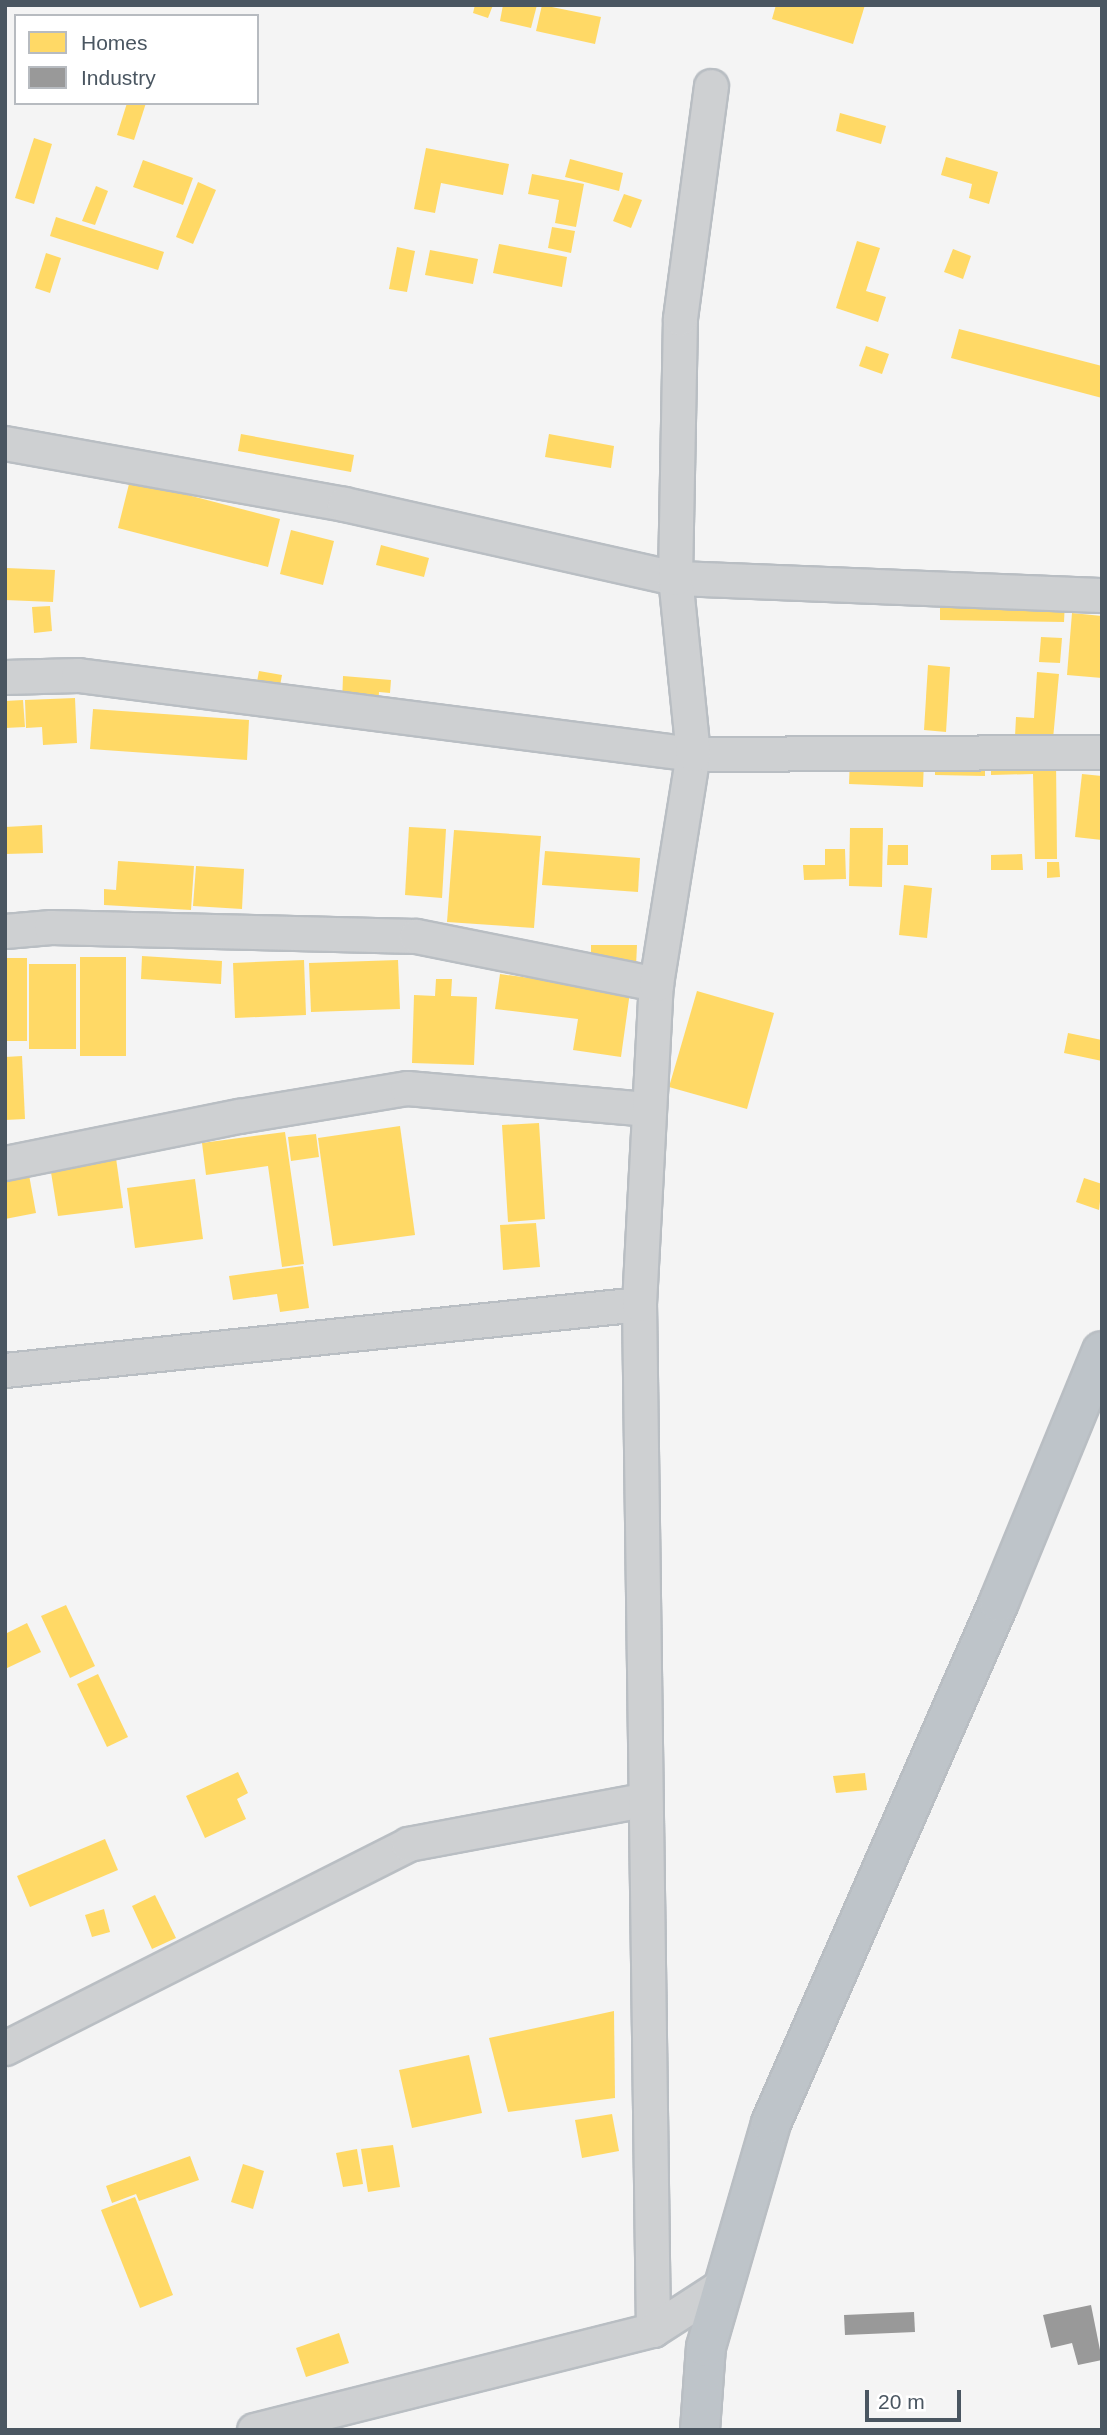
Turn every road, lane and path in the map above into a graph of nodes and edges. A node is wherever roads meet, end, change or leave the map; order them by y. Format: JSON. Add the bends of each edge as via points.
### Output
{"nodes":[{"id":1,"x":711,"y":86,"type":"dead end"},
{"id":2,"x":5,"y":443,"type":"edge"},
{"id":3,"x":675,"y":578,"type":"junction"},
{"id":4,"x":1102,"y":595,"type":"edge"},
{"id":5,"x":5,"y":677,"type":"edge"},
{"id":6,"x":1102,"y":752,"type":"edge"},
{"id":7,"x":693,"y":754,"type":"junction"},
{"id":8,"x":5,"y":931,"type":"edge"},
{"id":9,"x":656,"y":984,"type":"junction"},
{"id":10,"x":649,"y":1109,"type":"junction"},
{"id":11,"x":5,"y":1163,"type":"edge"},
{"id":12,"x":639,"y":1304,"type":"junction"},
{"id":13,"x":1102,"y":1351,"type":"edge"},
{"id":14,"x":5,"y":1370,"type":"edge"},
{"id":15,"x":644,"y":1800,"type":"junction"},
{"id":16,"x":5,"y":2048,"type":"edge"},
{"id":17,"x":724,"y":2284,"type":"junction"},
{"id":18,"x":653,"y":2330,"type":"junction"},
{"id":19,"x":254,"y":2430,"type":"edge"},
{"id":20,"x":699,"y":2430,"type":"edge"}],
"edges":[{"from":1,"to":3,"type":"street","via":[[680,318]]},
{"from":2,"to":3,"type":"street","via":[[344,504]]},
{"from":3,"to":4,"type":"street"},
{"from":3,"to":7,"type":"street"},
{"from":5,"to":7,"type":"street","via":[[78,675]]},
{"from":6,"to":7,"type":"street"},
{"from":7,"to":9,"type":"street"},
{"from":8,"to":9,"type":"street","via":[[65,927],[416,936]]},
{"from":9,"to":10,"type":"street"},
{"from":10,"to":11,"type":"street","via":[[407,1088]]},
{"from":10,"to":12,"type":"street"},
{"from":12,"to":14,"type":"street"},
{"from":12,"to":15,"type":"street"},
{"from":13,"to":17,"type":"highway","via":[[999,1602],[771,2123]]},
{"from":15,"to":16,"type":"street","via":[[408,1844]]},
{"from":15,"to":18,"type":"street"},
{"from":17,"to":18,"type":"street"},
{"from":17,"to":20,"type":"highway","via":[[706,2347]]},
{"from":18,"to":19,"type":"street"}]}
